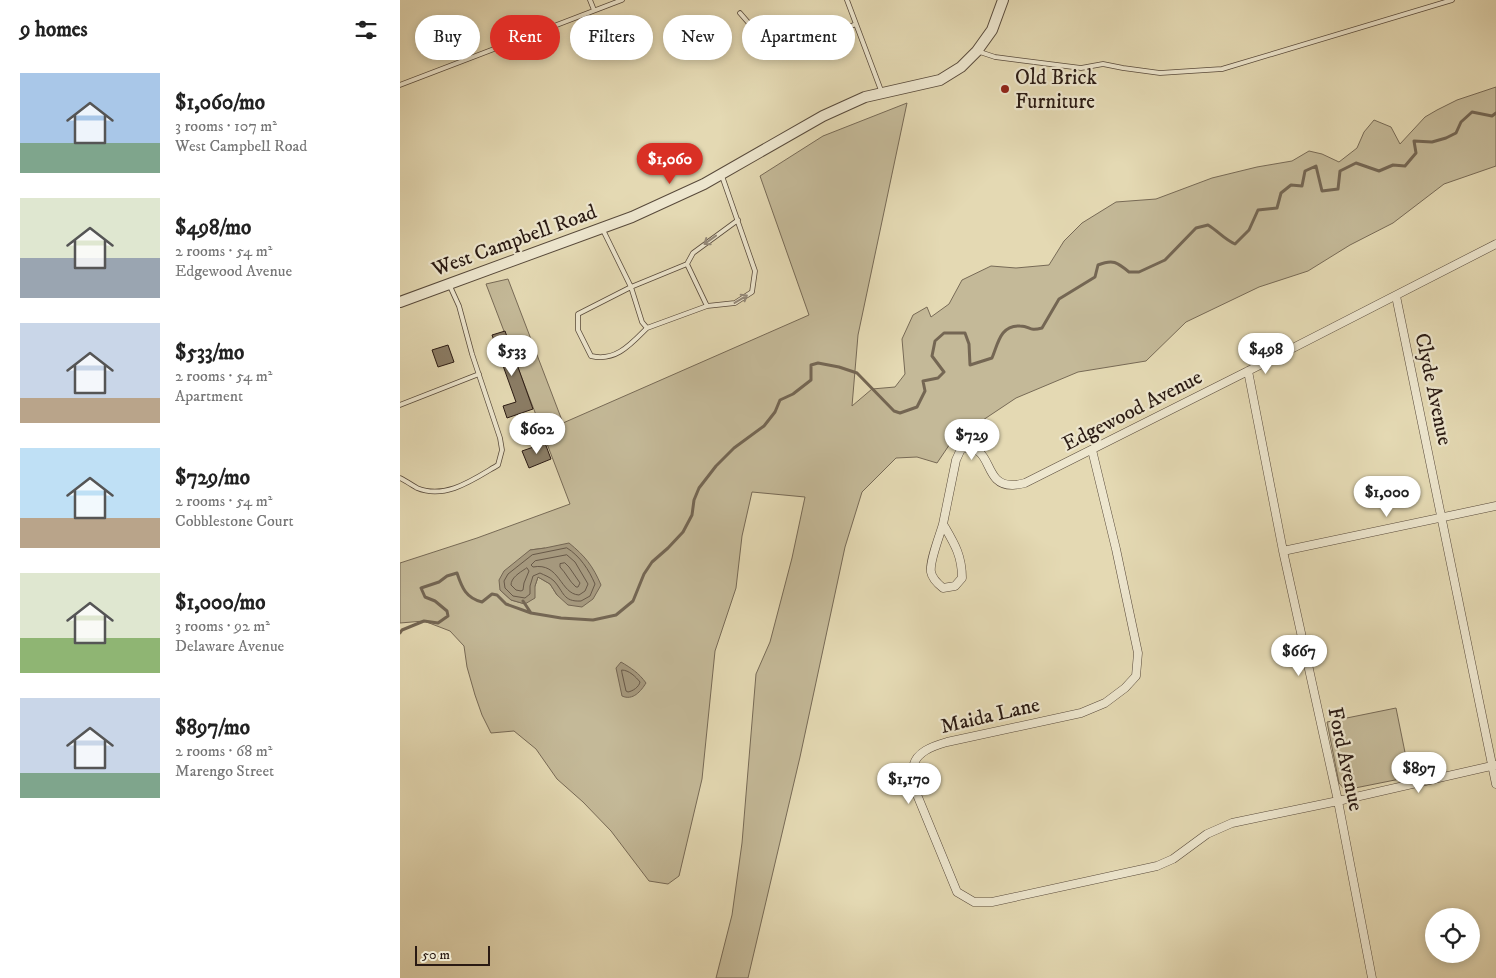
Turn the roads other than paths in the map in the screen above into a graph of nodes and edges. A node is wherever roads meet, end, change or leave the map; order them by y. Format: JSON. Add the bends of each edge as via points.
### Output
{"nodes":[{"id":1,"x":590,"y":0,"type":"edge"},
{"id":2,"x":622,"y":0,"type":"edge"},
{"id":3,"x":847,"y":0,"type":"edge"},
{"id":4,"x":1003,"y":0,"type":"edge"},
{"id":5,"x":1452,"y":0,"type":"edge"},
{"id":6,"x":594,"y":10,"type":"junction"},
{"id":7,"x":740,"y":13,"type":"dead end"},
{"id":8,"x":856,"y":24,"type":"junction"},
{"id":9,"x":977,"y":51,"type":"junction"},
{"id":10,"x":400,"y":85,"type":"edge"},
{"id":11,"x":882,"y":93,"type":"junction"},
{"id":12,"x":721,"y":174,"type":"junction"},
{"id":13,"x":738,"y":220,"type":"junction"},
{"id":14,"x":602,"y":228,"type":"junction"},
{"id":15,"x":1496,"y":244,"type":"edge"},
{"id":16,"x":687,"y":264,"type":"junction"},
{"id":17,"x":450,"y":284,"type":"junction"},
{"id":18,"x":631,"y":287,"type":"junction"},
{"id":19,"x":1396,"y":296,"type":"junction"},
{"id":20,"x":400,"y":302,"type":"edge"},
{"id":21,"x":707,"y":306,"type":"junction"},
{"id":22,"x":647,"y":328,"type":"junction"},
{"id":23,"x":1248,"y":371,"type":"junction"},
{"id":24,"x":479,"y":374,"type":"junction"},
{"id":25,"x":400,"y":406,"type":"edge"},
{"id":26,"x":1092,"y":450,"type":"junction"},
{"id":27,"x":400,"y":478,"type":"edge"},
{"id":28,"x":1496,"y":506,"type":"edge"},
{"id":29,"x":1443,"y":518,"type":"junction"},
{"id":30,"x":943,"y":524,"type":"junction"},
{"id":31,"x":1283,"y":552,"type":"junction"},
{"id":32,"x":1494,"y":765,"type":"edge"},
{"id":33,"x":1496,"y":784,"type":"edge"},
{"id":34,"x":1338,"y":801,"type":"junction"},
{"id":35,"x":1372,"y":978,"type":"edge"}],
"edges":[{"from":1,"to":6,"type":"lane"},
{"from":2,"to":6,"type":"lane"},
{"from":3,"to":8,"type":"lane"},
{"from":4,"to":9,"type":"street","name":"West Campbell Road","via":[[992,30]]},
{"from":5,"to":9,"type":"lane","via":[[1222,69],[1160,73],[1103,64],[1081,68],[995,57]]},
{"from":6,"to":10,"type":"lane"},
{"from":7,"to":8,"type":"lane","via":[[772,50],[794,50]]},
{"from":8,"to":11,"type":"lane"},
{"from":9,"to":11,"type":"street","name":"West Campbell Road","via":[[961,67],[940,80]]},
{"from":11,"to":12,"type":"street","name":"West Campbell Road","via":[[823,116]]},
{"from":12,"to":13,"type":"lane"},
{"from":12,"to":14,"type":"street","name":"West Campbell Road"},
{"from":13,"to":16,"type":"lane","one_way":true,"via":[[693,253]]},
{"from":21,"to":13,"type":"lane","one_way":true,"via":[[735,304],[752,292],[754,271]]},
{"from":14,"to":17,"type":"street","name":"West Campbell Road"},
{"from":14,"to":18,"type":"lane"},
{"from":15,"to":19,"type":"street","name":"Edgewood Avenue"},
{"from":16,"to":18,"type":"lane"},
{"from":16,"to":21,"type":"lane"},
{"from":17,"to":20,"type":"street","name":"West Campbell Road"},
{"from":17,"to":24,"type":"lane"},
{"from":18,"to":22,"type":"lane"},
{"from":18,"to":22,"type":"lane","via":[[578,314],[578,330],[591,356],[602,358],[626,350]]},
{"from":19,"to":23,"type":"street","name":"Edgewood Avenue"},
{"from":19,"to":29,"type":"street","name":"Clyde Avenue"},
{"from":21,"to":22,"type":"lane"},
{"from":23,"to":26,"type":"street","name":"Edgewood Avenue"},
{"from":23,"to":31,"type":"street","name":"Ford Avenue"},
{"from":24,"to":25,"type":"lane"},
{"from":24,"to":27,"type":"lane","via":[[500,438],[502,450],[498,466],[460,487],[438,492],[419,488]]},
{"from":26,"to":30,"type":"street","name":"Edgewood Avenue","via":[[1025,483],[1013,485],[996,479],[978,450],[971,447],[961,449]]},
{"from":26,"to":34,"type":"street","name":"Maida Lane","via":[[1138,653],[1136,676],[1105,703],[1081,713],[947,742],[929,747],[918,757],[913,766],[913,785],[957,892],[974,902],[992,902],[1158,866],[1207,834],[1232,823]]},
{"from":28,"to":29,"type":"street"},
{"from":29,"to":31,"type":"street"},
{"from":29,"to":32,"type":"street","name":"Clyde Avenue"},
{"from":30,"to":30,"type":"street","via":[[931,571],[943,588],[954,586],[962,578],[957,548]]},
{"from":31,"to":34,"type":"street","name":"Ford Avenue"},
{"from":32,"to":33,"type":"street","name":"Clyde Avenue"},
{"from":32,"to":34,"type":"street","name":"Maida Lane"},
{"from":34,"to":35,"type":"street","name":"Ford Avenue"}]}
